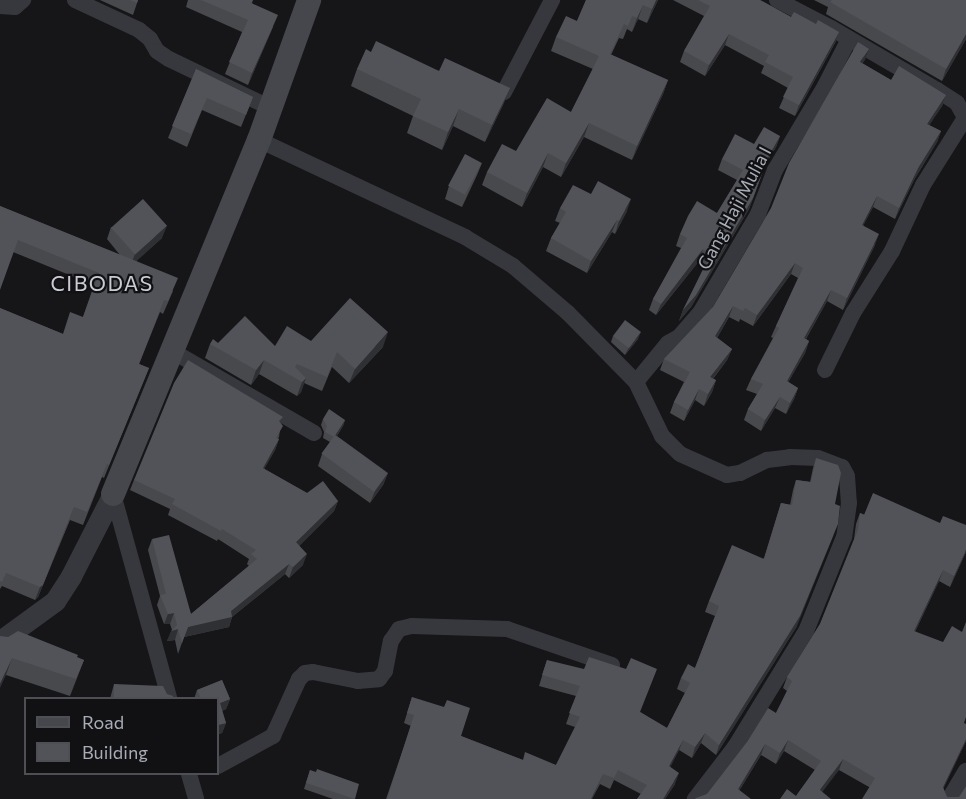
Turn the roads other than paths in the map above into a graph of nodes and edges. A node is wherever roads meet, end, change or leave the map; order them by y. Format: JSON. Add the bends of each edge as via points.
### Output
{"nodes":[{"id":1,"x":23,"y":0,"type":"edge"},
{"id":2,"x":75,"y":0,"type":"edge"},
{"id":3,"x":309,"y":0,"type":"edge"},
{"id":4,"x":552,"y":0,"type":"edge"},
{"id":5,"x":777,"y":0,"type":"edge"},
{"id":6,"x":0,"y":6,"type":"edge"},
{"id":7,"x":849,"y":39,"type":"junction"},
{"id":8,"x":504,"y":92,"type":"edge"},
{"id":9,"x":271,"y":108,"type":"junction"},
{"id":10,"x":966,"y":118,"type":"edge"},
{"id":11,"x":259,"y":140,"type":"junction"},
{"id":12,"x":172,"y":351,"type":"junction"},
{"id":13,"x":825,"y":370,"type":"dead end"},
{"id":14,"x":636,"y":382,"type":"junction"},
{"id":15,"x":314,"y":433,"type":"dead end"},
{"id":16,"x":113,"y":494,"type":"junction"},
{"id":17,"x":0,"y":641,"type":"edge"},
{"id":18,"x":612,"y":665,"type":"edge"},
{"id":19,"x":168,"y":697,"type":"edge"},
{"id":20,"x":219,"y":765,"type":"edge"},
{"id":21,"x":966,"y":771,"type":"edge"},
{"id":22,"x":193,"y":775,"type":"edge"},
{"id":23,"x":196,"y":799,"type":"edge"},
{"id":24,"x":695,"y":799,"type":"edge"},
{"id":25,"x":949,"y":799,"type":"edge"}],
"edges":[{"from":1,"to":6,"type":"street","via":[[15,7]]},
{"from":2,"to":9,"type":"street","via":[[139,30],[169,59]]},
{"from":3,"to":9,"type":"main road"},
{"from":4,"to":8,"type":"street"},
{"from":5,"to":7,"type":"street"},
{"from":7,"to":10,"type":"street","via":[[957,103]]},
{"from":7,"to":14,"type":"street","name":"Gang Haji Mulia I","via":[[775,170],[758,214],[700,313],[679,337],[668,343]]},
{"from":9,"to":11,"type":"main road"},
{"from":10,"to":13,"type":"street","via":[[923,185],[892,251],[853,314]]},
{"from":11,"to":12,"type":"main road"},
{"from":11,"to":14,"type":"street","via":[[465,237],[513,266],[568,313]]},
{"from":12,"to":15,"type":"street"},
{"from":12,"to":16,"type":"main road"},
{"from":14,"to":24,"type":"street","via":[[662,436],[672,448],[714,471],[727,475],[767,460],[818,458],[843,467],[847,476],[849,503],[844,537],[806,631],[735,747]]},
{"from":16,"to":17,"type":"street","via":[[55,601]]},
{"from":16,"to":19,"type":"street"},
{"from":18,"to":20,"type":"street","via":[[507,629],[399,629],[379,679],[357,681],[305,673],[298,679],[273,736]]},
{"from":21,"to":25,"type":"street"},
{"from":22,"to":23,"type":"street"}]}
